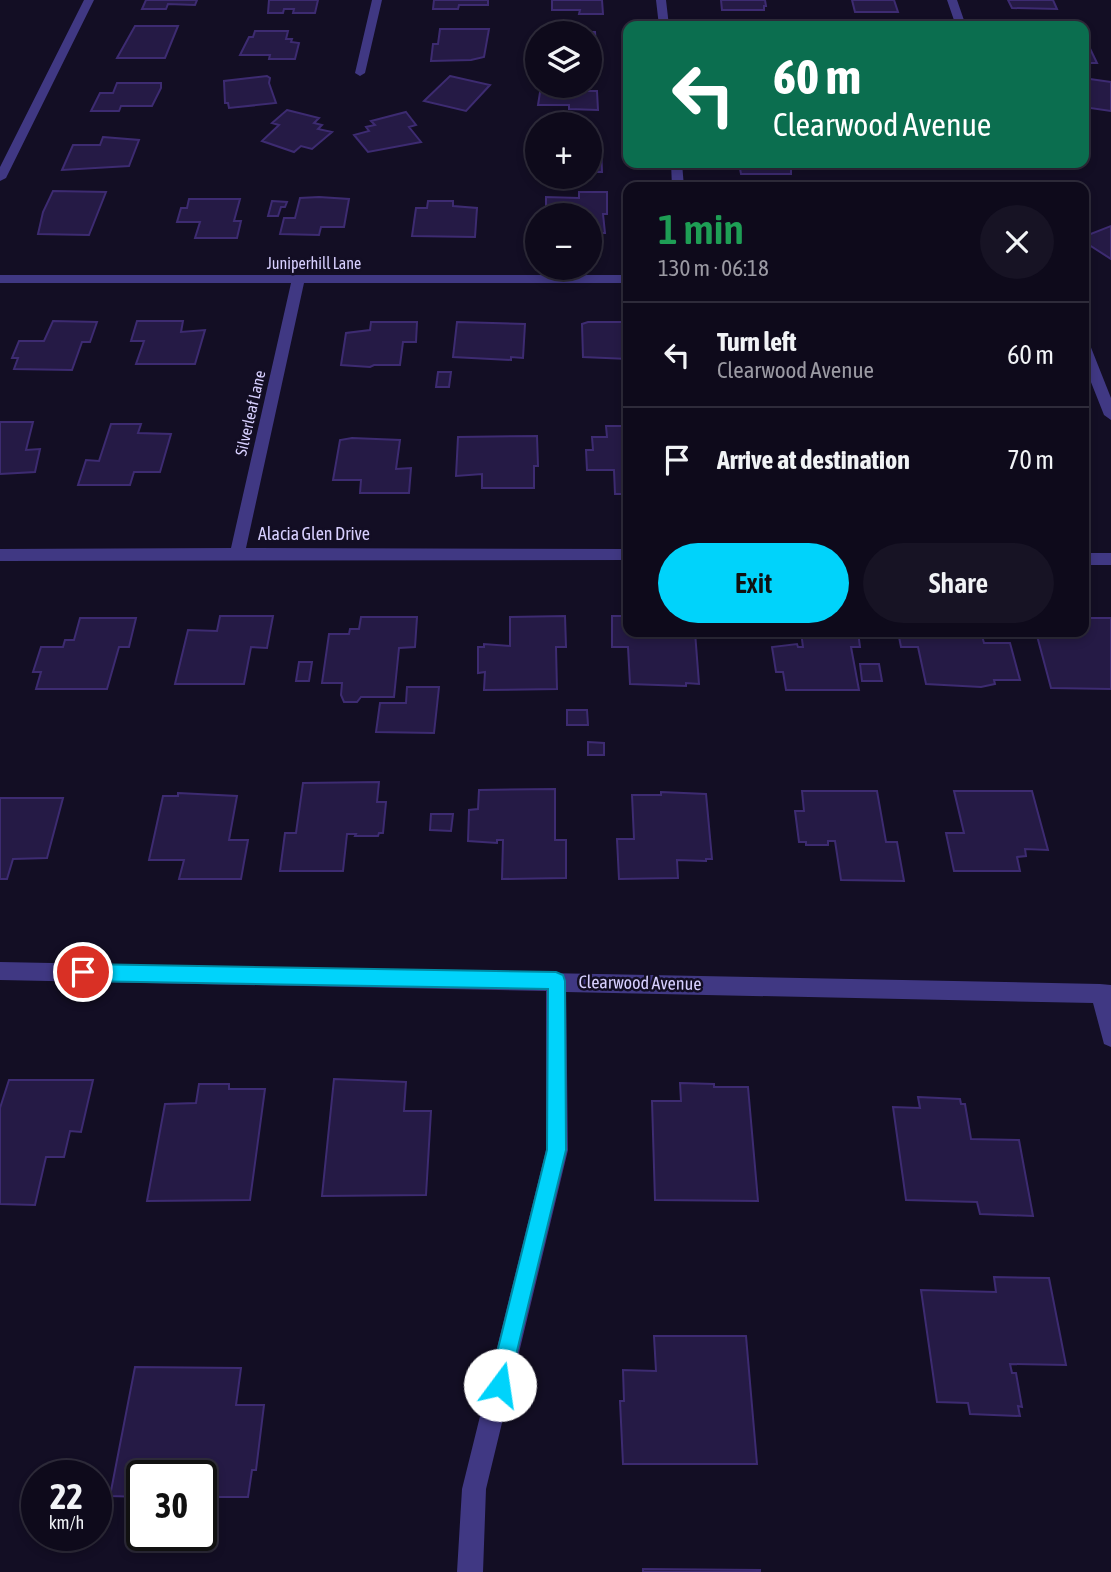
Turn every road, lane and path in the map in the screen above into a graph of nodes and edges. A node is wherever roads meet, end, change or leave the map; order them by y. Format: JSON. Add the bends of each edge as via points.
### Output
{"nodes":[{"id":1,"x":89,"y":0,"type":"edge"},
{"id":2,"x":377,"y":0,"type":"edge"},
{"id":3,"x":662,"y":0,"type":"edge"},
{"id":4,"x":952,"y":0,"type":"edge"},
{"id":5,"x":664,"y":21,"type":"edge"},
{"id":6,"x":959,"y":21,"type":"edge"},
{"id":7,"x":360,"y":73,"type":"dead end"},
{"id":8,"x":0,"y":178,"type":"edge"},
{"id":9,"x":0,"y":279,"type":"edge"},
{"id":10,"x":623,"y":279,"type":"edge"},
{"id":11,"x":298,"y":281,"type":"junction"},
{"id":12,"x":1089,"y":360,"type":"edge"},
{"id":13,"x":1111,"y":415,"type":"edge"},
{"id":14,"x":237,"y":552,"type":"junction"},
{"id":15,"x":0,"y":555,"type":"edge"},
{"id":16,"x":623,"y":555,"type":"edge"},
{"id":17,"x":1089,"y":559,"type":"edge"},
{"id":18,"x":1111,"y":559,"type":"edge"},
{"id":19,"x":0,"y":971,"type":"edge"},
{"id":20,"x":556,"y":981,"type":"junction"},
{"id":21,"x":1105,"y":994,"type":"edge"},
{"id":22,"x":1111,"y":1037,"type":"edge"},
{"id":23,"x":470,"y":1572,"type":"edge"}],
"edges":[{"from":1,"to":8,"type":"street"},
{"from":2,"to":7,"type":"street"},
{"from":3,"to":5,"type":"street"},
{"from":4,"to":6,"type":"street"},
{"from":9,"to":11,"type":"street","name":"Juniperhill Lane"},
{"from":10,"to":11,"type":"street","name":"Juniperhill Lane"},
{"from":11,"to":14,"type":"street","name":"Silverleaf Lane"},
{"from":12,"to":13,"type":"street"},
{"from":14,"to":15,"type":"street","name":"Alacia Glen Drive"},
{"from":14,"to":16,"type":"street","name":"Alacia Glen Drive"},
{"from":17,"to":18,"type":"street"},
{"from":19,"to":20,"type":"street","name":"Clearwood Avenue"},
{"from":20,"to":21,"type":"street","name":"Clearwood Avenue"},
{"from":20,"to":23,"type":"street","via":[[556,1150],[474,1489]]},
{"from":21,"to":22,"type":"street"}]}
